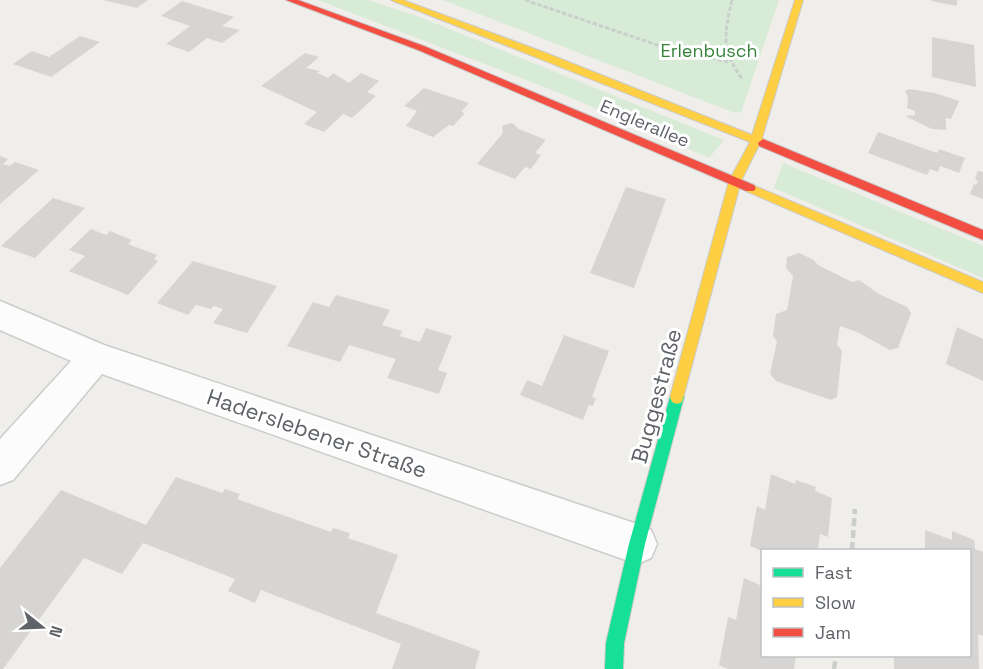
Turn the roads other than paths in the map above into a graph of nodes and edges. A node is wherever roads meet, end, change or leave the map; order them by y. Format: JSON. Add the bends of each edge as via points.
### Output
{"nodes":[{"id":1,"x":290,"y":0,"type":"edge"},
{"id":2,"x":395,"y":0,"type":"edge"},
{"id":3,"x":799,"y":0,"type":"edge"},
{"id":4,"x":756,"y":140,"type":"junction"},
{"id":5,"x":735,"y":181,"type":"junction"},
{"id":6,"x":983,"y":235,"type":"edge"},
{"id":7,"x":983,"y":288,"type":"edge"},
{"id":8,"x":0,"y":315,"type":"edge"},
{"id":9,"x":96,"y":357,"type":"junction"},
{"id":10,"x":0,"y":467,"type":"edge"},
{"id":11,"x":638,"y":544,"type":"junction"},
{"id":12,"x":614,"y":669,"type":"edge"}],
"edges":[{"from":1,"to":5,"type":"main road","name":"Englerallee","via":[[421,48]]},
{"from":2,"to":4,"type":"main road","name":"Englerallee"},
{"from":3,"to":4,"type":"main road","name":"Buggestraße"},
{"from":4,"to":5,"type":"main road","name":"Buggestraße"},
{"from":4,"to":6,"type":"main road","name":"Englerallee"},
{"from":5,"to":7,"type":"main road","name":"Englerallee"},
{"from":5,"to":11,"type":"main road","name":"Buggestraße"},
{"from":8,"to":9,"type":"street","name":"Haderslebener Straße"},
{"from":9,"to":10,"type":"street"},
{"from":9,"to":11,"type":"street","name":"Haderslebener Straße"},
{"from":11,"to":12,"type":"main road","name":"Buggestraße","via":[[615,643]]}]}
